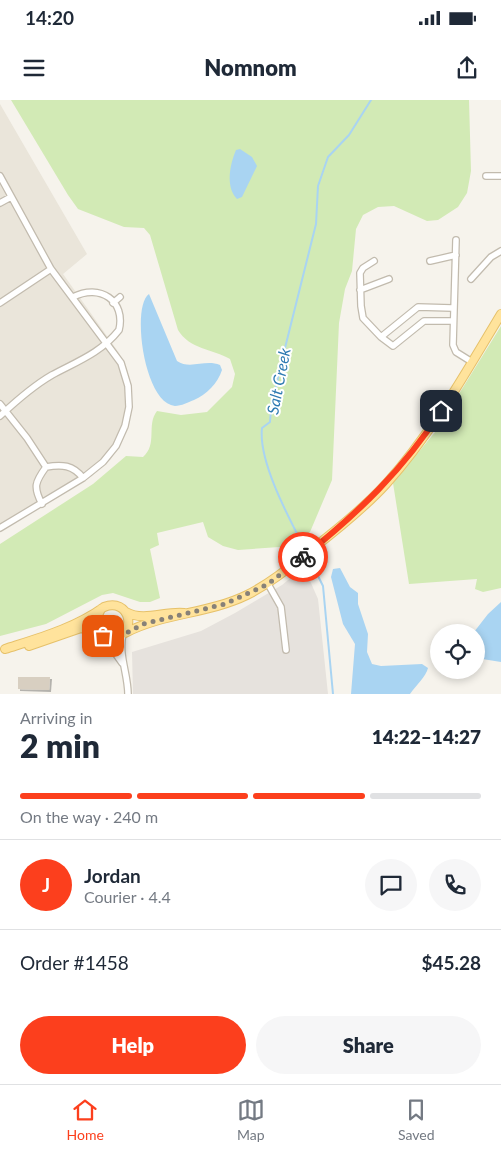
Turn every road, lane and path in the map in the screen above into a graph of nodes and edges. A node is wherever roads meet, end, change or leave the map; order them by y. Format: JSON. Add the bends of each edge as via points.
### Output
{"nodes":[{"id":1,"x":0,"y":176,"type":"edge"},
{"id":2,"x":486,"y":176,"type":"dead end"},
{"id":3,"x":501,"y":176,"type":"edge"},
{"id":4,"x":11,"y":197,"type":"junction"},
{"id":5,"x":0,"y":203,"type":"edge"},
{"id":6,"x":456,"y":240,"type":"dead end"},
{"id":7,"x":501,"y":251,"type":"edge"},
{"id":8,"x":456,"y":255,"type":"junction"},
{"id":9,"x":374,"y":261,"type":"dead end"},
{"id":10,"x":430,"y":261,"type":"dead end"},
{"id":11,"x":51,"y":269,"type":"junction"},
{"id":12,"x":389,"y":279,"type":"dead end"},
{"id":13,"x":471,"y":279,"type":"dead end"},
{"id":14,"x":360,"y":290,"type":"junction"},
{"id":15,"x":73,"y":297,"type":"junction"},
{"id":16,"x":120,"y":297,"type":"dead end"},
{"id":17,"x":0,"y":302,"type":"edge"},
{"id":18,"x":114,"y":303,"type":"junction"},
{"id":19,"x":452,"y":308,"type":"junction"},
{"id":20,"x":501,"y":314,"type":"edge"},
{"id":21,"x":452,"y":322,"type":"junction"},
{"id":22,"x":381,"y":337,"type":"junction"},
{"id":23,"x":107,"y":343,"type":"junction"},
{"id":24,"x":472,"y":362,"type":"junction"},
{"id":25,"x":0,"y":404,"type":"edge"},
{"id":26,"x":6,"y":410,"type":"junction"},
{"id":27,"x":0,"y":416,"type":"edge"},
{"id":28,"x":46,"y":467,"type":"junction"},
{"id":29,"x":83,"y":478,"type":"junction"},
{"id":30,"x":42,"y":504,"type":"junction"},
{"id":31,"x":0,"y":528,"type":"edge"},
{"id":32,"x":268,"y":584,"type":"junction"},
{"id":33,"x":101,"y":609,"type":"junction"},
{"id":34,"x":126,"y":612,"type":"junction"},
{"id":35,"x":188,"y":613,"type":"junction"},
{"id":36,"x":101,"y":634,"type":"junction"},
{"id":37,"x":124,"y":634,"type":"junction"},
{"id":38,"x":2,"y":649,"type":"edge"},
{"id":39,"x":286,"y":650,"type":"dead end"},
{"id":40,"x":125,"y":667,"type":"junction"},
{"id":41,"x":128,"y":694,"type":"edge"}],
"edges":[{"from":1,"to":4,"type":"street"},
{"from":2,"to":3,"type":"street"},
{"from":4,"to":5,"type":"street"},
{"from":4,"to":11,"type":"street"},
{"from":6,"to":8,"type":"street"},
{"from":7,"to":13,"type":"street"},
{"from":8,"to":10,"type":"street"},
{"from":8,"to":19,"type":"street","via":[[456,291]]},
{"from":9,"to":14,"type":"street","via":[[360,273]]},
{"from":11,"to":15,"type":"street"},
{"from":11,"to":17,"type":"street"},
{"from":12,"to":14,"type":"street"},
{"from":14,"to":22,"type":"street","via":[[363,318]]},
{"from":15,"to":18,"type":"street","via":[[91,290],[103,293]]},
{"from":15,"to":23,"type":"street"},
{"from":16,"to":18,"type":"street"},
{"from":18,"to":23,"type":"street","via":[[119,312],[119,330]]},
{"from":19,"to":21,"type":"street"},
{"from":19,"to":22,"type":"street","via":[[418,307]]},
{"from":20,"to":24,"type":"main road"},
{"from":21,"to":22,"type":"street","via":[[424,321],[393,346]]},
{"from":21,"to":24,"type":"street","via":[[456,352]]},
{"from":23,"to":26,"type":"street","via":[[83,361],[32,388]]},
{"from":23,"to":29,"type":"street","via":[[123,368],[129,407],[116,446]]},
{"from":24,"to":32,"type":"main road","via":[[431,428],[375,495]]},
{"from":25,"to":26,"type":"street"},
{"from":26,"to":27,"type":"street"},
{"from":26,"to":28,"type":"street"},
{"from":28,"to":29,"type":"street","via":[[67,466],[76,469]]},
{"from":28,"to":30,"type":"street","via":[[36,484]]},
{"from":29,"to":30,"type":"street"},
{"from":30,"to":31,"type":"street"},
{"from":32,"to":35,"type":"main road","via":[[225,604]]},
{"from":32,"to":39,"type":"street","via":[[281,607]]},
{"from":33,"to":34,"type":"main road","via":[[112,605]]},
{"from":33,"to":36,"type":"main road","via":[[96,621]]},
{"from":33,"to":38,"type":"main road","via":[[57,632]]},
{"from":34,"to":35,"type":"main road","via":[[142,617]]},
{"from":34,"to":37,"type":"main road","via":[[129,624]]},
{"from":35,"to":37,"type":"main road","via":[[143,624]]},
{"from":36,"to":37,"type":"main road","via":[[113,638]]},
{"from":36,"to":38,"type":"main road","via":[[81,628],[45,642]]},
{"from":36,"to":40,"type":"street"},
{"from":37,"to":40,"type":"street","via":[[121,645]]},
{"from":40,"to":41,"type":"street"}]}
